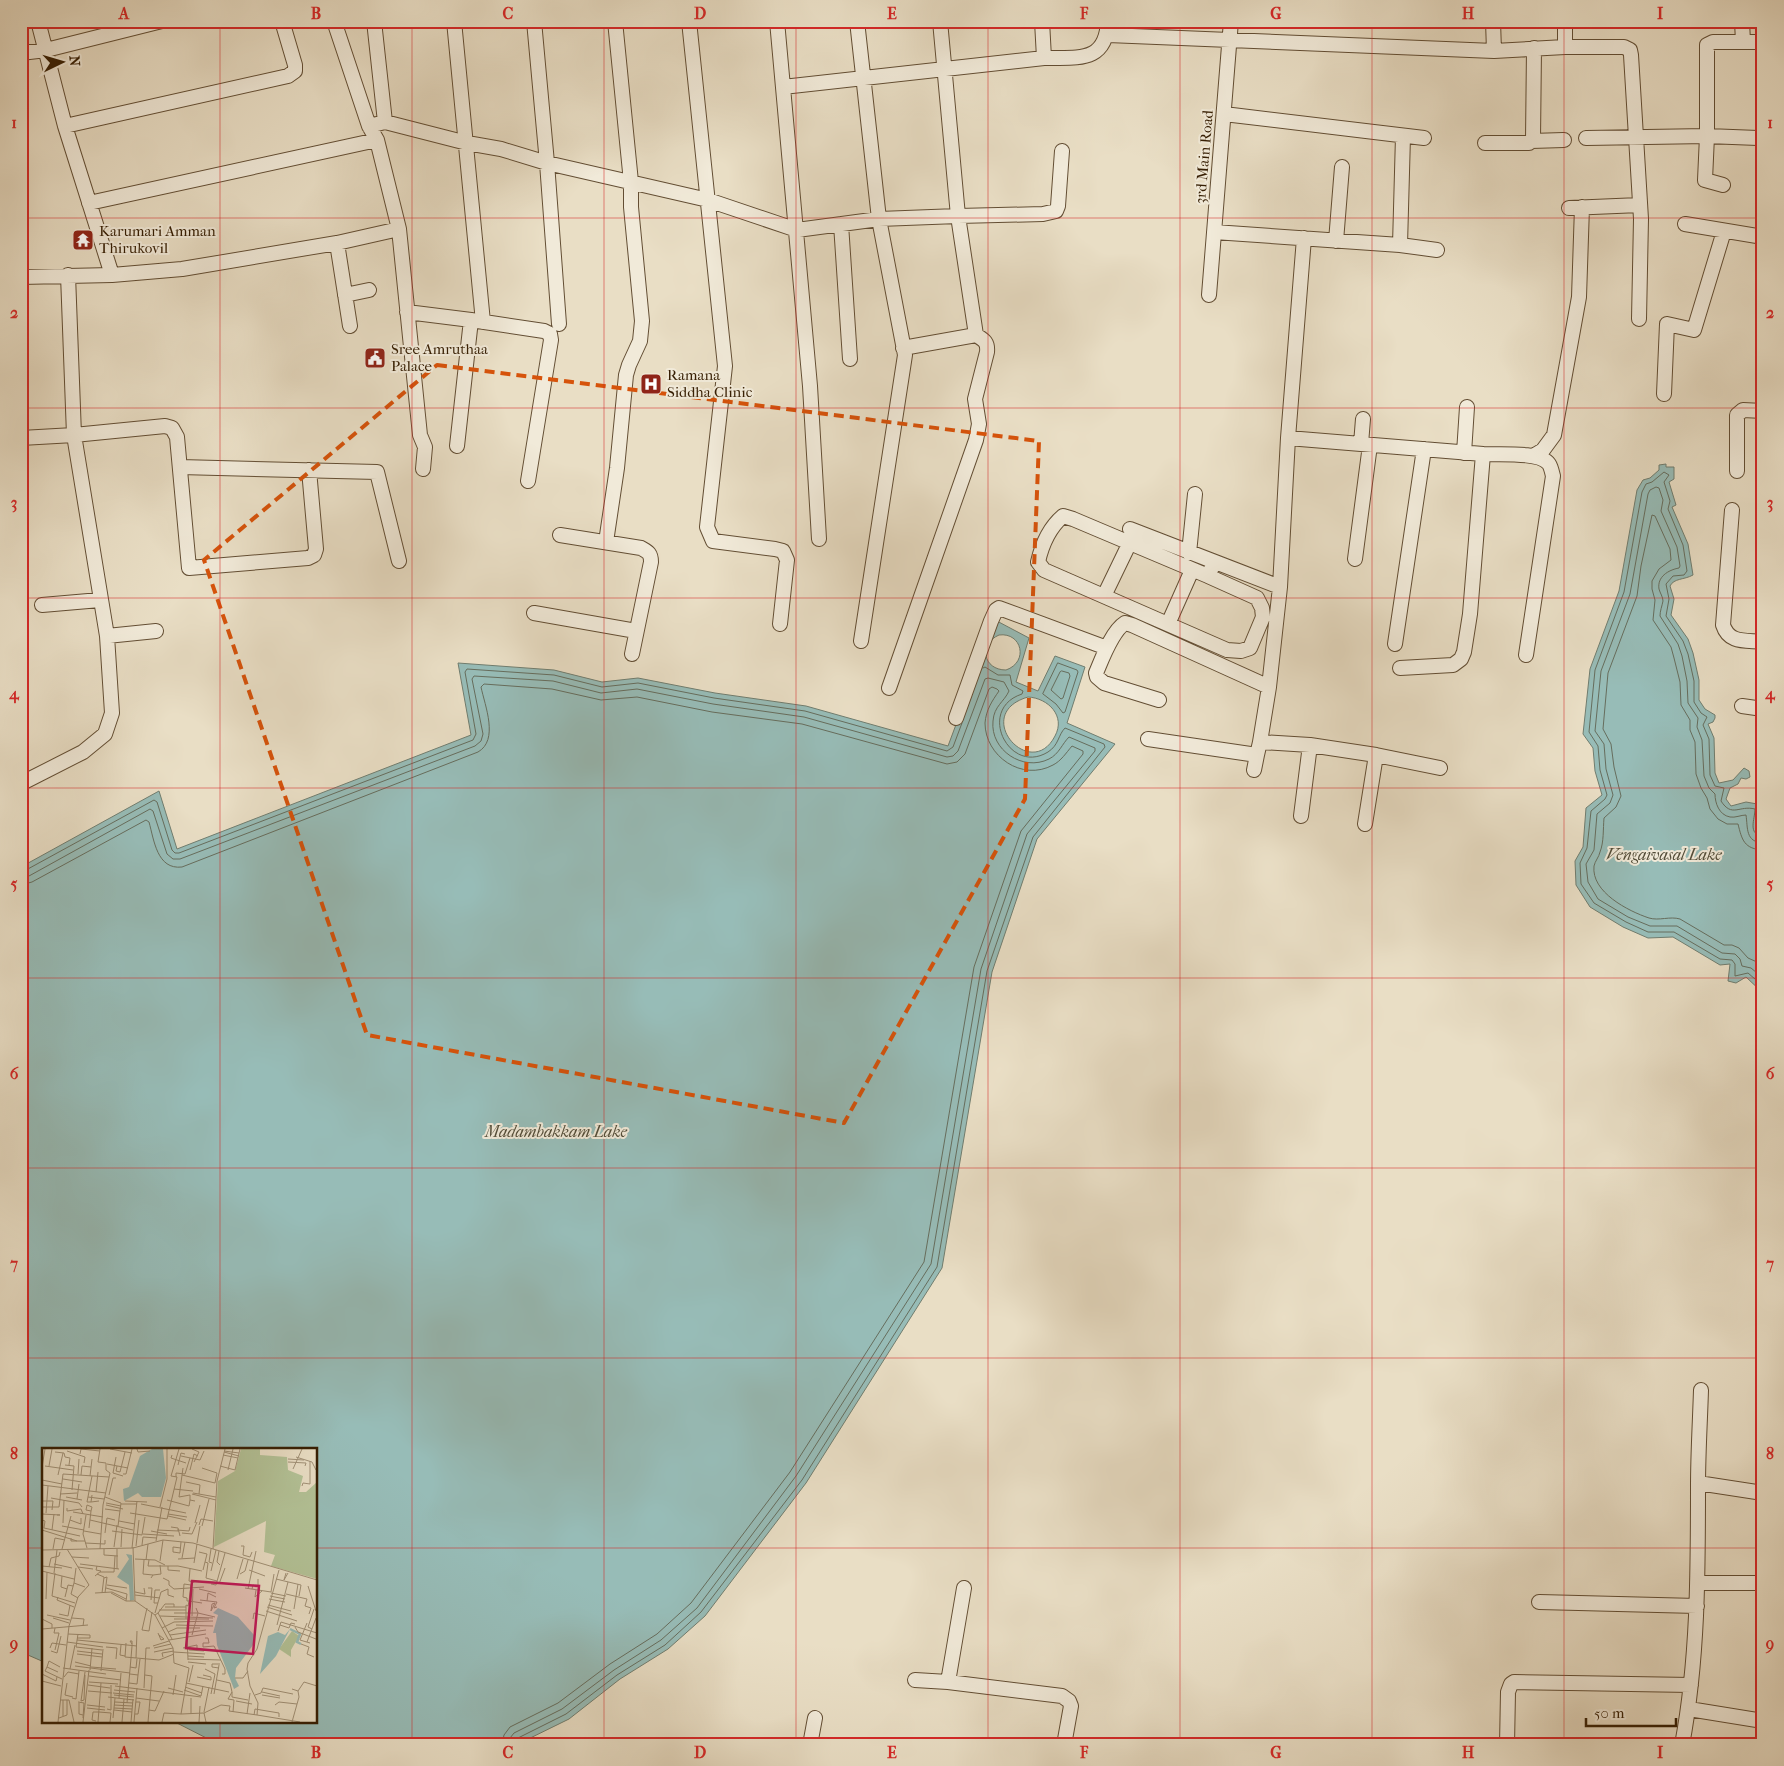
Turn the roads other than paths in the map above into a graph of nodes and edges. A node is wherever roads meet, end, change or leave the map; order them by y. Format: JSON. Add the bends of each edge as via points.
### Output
{"nodes":[{"id":1,"x":38,"y":21,"type":"edge"},
{"id":2,"x":162,"y":21,"type":"edge"},
{"id":3,"x":282,"y":21,"type":"edge"},
{"id":4,"x":334,"y":21,"type":"edge"},
{"id":5,"x":374,"y":21,"type":"edge"},
{"id":6,"x":454,"y":21,"type":"edge"},
{"id":7,"x":534,"y":21,"type":"edge"},
{"id":8,"x":615,"y":21,"type":"edge"},
{"id":9,"x":689,"y":21,"type":"edge"},
{"id":10,"x":777,"y":21,"type":"edge"},
{"id":11,"x":857,"y":21,"type":"edge"},
{"id":12,"x":940,"y":21,"type":"edge"},
{"id":13,"x":1042,"y":21,"type":"edge"},
{"id":14,"x":1231,"y":21,"type":"edge"},
{"id":15,"x":1493,"y":21,"type":"edge"},
{"id":16,"x":1565,"y":21,"type":"edge"},
{"id":17,"x":1742,"y":21,"type":"edge"},
{"id":18,"x":120,"y":26,"type":"edge"},
{"id":19,"x":1108,"y":28,"type":"edge"},
{"id":20,"x":1230,"y":41,"type":"junction"},
{"id":21,"x":1743,"y":42,"type":"junction"},
{"id":22,"x":1763,"y":42,"type":"edge"},
{"id":23,"x":1565,"y":47,"type":"junction"},
{"id":24,"x":1534,"y":48,"type":"junction"},
{"id":25,"x":46,"y":50,"type":"junction"},
{"id":26,"x":1494,"y":50,"type":"junction"},
{"id":27,"x":21,"y":53,"type":"edge"},
{"id":28,"x":1044,"y":58,"type":"junction"},
{"id":29,"x":943,"y":69,"type":"junction"},
{"id":30,"x":864,"y":78,"type":"junction"},
{"id":31,"x":783,"y":87,"type":"junction"},
{"id":32,"x":1224,"y":114,"type":"junction"},
{"id":33,"x":386,"y":122,"type":"junction"},
{"id":34,"x":65,"y":126,"type":"junction"},
{"id":35,"x":369,"y":126,"type":"junction"},
{"id":36,"x":1404,"y":136,"type":"junction"},
{"id":37,"x":1707,"y":136,"type":"junction"},
{"id":38,"x":1636,"y":137,"type":"junction"},
{"id":39,"x":1424,"y":138,"type":"dead end"},
{"id":40,"x":1586,"y":138,"type":"dead end"},
{"id":41,"x":1758,"y":138,"type":"dead end"},
{"id":42,"x":377,"y":140,"type":"junction"},
{"id":43,"x":1564,"y":140,"type":"dead end"},
{"id":44,"x":1531,"y":141,"type":"junction"},
{"id":45,"x":467,"y":143,"type":"junction"},
{"id":46,"x":1485,"y":144,"type":"dead end"},
{"id":47,"x":1062,"y":151,"type":"dead end"},
{"id":48,"x":547,"y":163,"type":"junction"},
{"id":49,"x":1342,"y":167,"type":"dead end"},
{"id":50,"x":631,"y":182,"type":"junction"},
{"id":51,"x":1723,"y":185,"type":"dead end"},
{"id":52,"x":708,"y":200,"type":"junction"},
{"id":53,"x":89,"y":203,"type":"junction"},
{"id":54,"x":1640,"y":205,"type":"junction"},
{"id":55,"x":958,"y":216,"type":"junction"},
{"id":56,"x":879,"y":219,"type":"junction"},
{"id":57,"x":841,"y":224,"type":"junction"},
{"id":58,"x":1686,"y":224,"type":"dead end"},
{"id":59,"x":399,"y":229,"type":"junction"},
{"id":60,"x":797,"y":230,"type":"junction"},
{"id":61,"x":1724,"y":231,"type":"junction"},
{"id":62,"x":1214,"y":232,"type":"junction"},
{"id":63,"x":1763,"y":237,"type":"edge"},
{"id":64,"x":1304,"y":238,"type":"junction"},
{"id":65,"x":1336,"y":241,"type":"junction"},
{"id":66,"x":337,"y":242,"type":"junction"},
{"id":67,"x":1400,"y":245,"type":"junction"},
{"id":68,"x":1437,"y":250,"type":"dead end"},
{"id":69,"x":68,"y":274,"type":"junction"},
{"id":70,"x":112,"y":275,"type":"junction"},
{"id":71,"x":21,"y":277,"type":"edge"},
{"id":72,"x":369,"y":290,"type":"dead end"},
{"id":73,"x":346,"y":295,"type":"junction"},
{"id":74,"x":1209,"y":295,"type":"dead end"},
{"id":75,"x":407,"y":312,"type":"junction"},
{"id":76,"x":1639,"y":319,"type":"dead end"},
{"id":77,"x":477,"y":321,"type":"junction"},
{"id":78,"x":560,"y":324,"type":"dead end"},
{"id":79,"x":350,"y":326,"type":"dead end"},
{"id":80,"x":976,"y":335,"type":"junction"},
{"id":81,"x":903,"y":348,"type":"junction"},
{"id":82,"x":850,"y":359,"type":"dead end"},
{"id":83,"x":1664,"y":394,"type":"dead end"},
{"id":84,"x":1467,"y":408,"type":"dead end"},
{"id":85,"x":1763,"y":410,"type":"edge"},
{"id":86,"x":1363,"y":419,"type":"dead end"},
{"id":87,"x":74,"y":436,"type":"junction"},
{"id":88,"x":21,"y":438,"type":"edge"},
{"id":89,"x":1288,"y":438,"type":"junction"},
{"id":90,"x":1365,"y":444,"type":"junction"},
{"id":91,"x":457,"y":446,"type":"dead end"},
{"id":92,"x":1424,"y":450,"type":"junction"},
{"id":93,"x":1464,"y":453,"type":"junction"},
{"id":94,"x":1484,"y":454,"type":"junction"},
{"id":95,"x":1533,"y":456,"type":"junction"},
{"id":96,"x":180,"y":467,"type":"junction"},
{"id":97,"x":424,"y":469,"type":"dead end"},
{"id":98,"x":309,"y":470,"type":"junction"},
{"id":99,"x":1737,"y":471,"type":"dead end"},
{"id":100,"x":528,"y":481,"type":"dead end"},
{"id":101,"x":1195,"y":494,"type":"dead end"},
{"id":102,"x":1732,"y":510,"type":"dead end"},
{"id":103,"x":1131,"y":534,"type":"junction"},
{"id":104,"x":560,"y":535,"type":"dead end"},
{"id":105,"x":819,"y":539,"type":"dead end"},
{"id":106,"x":606,"y":542,"type":"junction"},
{"id":107,"x":1189,"y":553,"type":"junction"},
{"id":108,"x":1355,"y":560,"type":"dead end"},
{"id":109,"x":399,"y":561,"type":"dead end"},
{"id":110,"x":1214,"y":562,"type":"junction"},
{"id":111,"x":1192,"y":570,"type":"junction"},
{"id":112,"x":1208,"y":576,"type":"junction"},
{"id":113,"x":1280,"y":587,"type":"junction"},
{"id":114,"x":1104,"y":596,"type":"junction"},
{"id":115,"x":100,"y":600,"type":"junction"},
{"id":116,"x":42,"y":605,"type":"dead end"},
{"id":117,"x":534,"y":613,"type":"dead end"},
{"id":118,"x":780,"y":624,"type":"dead end"},
{"id":119,"x":1168,"y":624,"type":"junction"},
{"id":120,"x":636,"y":630,"type":"junction"},
{"id":121,"x":156,"y":631,"type":"dead end"},
{"id":122,"x":107,"y":636,"type":"junction"},
{"id":123,"x":861,"y":641,"type":"dead end"},
{"id":124,"x":1763,"y":642,"type":"edge"},
{"id":125,"x":1395,"y":644,"type":"dead end"},
{"id":126,"x":1107,"y":648,"type":"junction"},
{"id":127,"x":632,"y":654,"type":"dead end"},
{"id":128,"x":1526,"y":656,"type":"dead end"},
{"id":129,"x":1400,"y":668,"type":"dead end"},
{"id":130,"x":1269,"y":687,"type":"junction"},
{"id":131,"x":889,"y":688,"type":"dead end"},
{"id":132,"x":1159,"y":700,"type":"dead end"},
{"id":133,"x":1742,"y":706,"type":"dead end"},
{"id":134,"x":1763,"y":709,"type":"edge"},
{"id":135,"x":956,"y":718,"type":"dead end"},
{"id":136,"x":1148,"y":739,"type":"dead end"},
{"id":137,"x":1310,"y":745,"type":"junction"},
{"id":138,"x":1258,"y":749,"type":"junction"},
{"id":139,"x":1376,"y":755,"type":"junction"},
{"id":140,"x":1440,"y":768,"type":"dead end"},
{"id":141,"x":1254,"y":770,"type":"dead end"},
{"id":142,"x":22,"y":780,"type":"edge"},
{"id":143,"x":1301,"y":816,"type":"dead end"},
{"id":144,"x":1365,"y":824,"type":"dead end"},
{"id":145,"x":1701,"y":1390,"type":"dead end"},
{"id":146,"x":1698,"y":1483,"type":"junction"},
{"id":147,"x":1763,"y":1493,"type":"edge"},
{"id":148,"x":1698,"y":1583,"type":"junction"},
{"id":149,"x":1763,"y":1583,"type":"edge"},
{"id":150,"x":964,"y":1588,"type":"dead end"},
{"id":151,"x":1539,"y":1602,"type":"dead end"},
{"id":152,"x":1697,"y":1606,"type":"junction"},
{"id":153,"x":915,"y":1680,"type":"dead end"},
{"id":154,"x":948,"y":1682,"type":"junction"},
{"id":155,"x":1691,"y":1685,"type":"junction"},
{"id":156,"x":1689,"y":1709,"type":"junction"},
{"id":157,"x":815,"y":1718,"type":"dead end"},
{"id":158,"x":1763,"y":1721,"type":"edge"},
{"id":159,"x":810,"y":1745,"type":"edge"},
{"id":160,"x":1064,"y":1745,"type":"edge"},
{"id":161,"x":1507,"y":1745,"type":"edge"},
{"id":162,"x":1682,"y":1745,"type":"edge"}],
"edges":[{"from":1,"to":25,"type":"street"},
{"from":2,"to":18,"type":"street"},
{"from":3,"to":34,"type":"street","via":[[295,65],[295,71],[288,76]]},
{"from":4,"to":35,"type":"street"},
{"from":5,"to":33,"type":"street"},
{"from":6,"to":45,"type":"street"},
{"from":7,"to":48,"type":"street"},
{"from":8,"to":50,"type":"street"},
{"from":9,"to":52,"type":"street"},
{"from":10,"to":31,"type":"street"},
{"from":11,"to":30,"type":"street"},
{"from":12,"to":29,"type":"street"},
{"from":13,"to":28,"type":"street"},
{"from":14,"to":20,"type":"street","name":"3rd Main Road"},
{"from":15,"to":26,"type":"street"},
{"from":16,"to":23,"type":"street"},
{"from":17,"to":21,"type":"street"},
{"from":18,"to":25,"type":"street"},
{"from":19,"to":20,"type":"street"},
{"from":19,"to":28,"type":"street","via":[[1101,48],[1090,55]]},
{"from":20,"to":26,"type":"street"},
{"from":20,"to":32,"type":"street","name":"3rd Main Road"},
{"from":21,"to":22,"type":"street"},
{"from":21,"to":37,"type":"street","via":[[1707,45]]},
{"from":23,"to":24,"type":"street"},
{"from":23,"to":38,"type":"street","via":[[1620,46],[1630,50]]},
{"from":24,"to":26,"type":"street"},
{"from":24,"to":44,"type":"street"},
{"from":25,"to":27,"type":"street"},
{"from":25,"to":34,"type":"street"},
{"from":28,"to":29,"type":"street"},
{"from":29,"to":30,"type":"street"},
{"from":29,"to":55,"type":"street"},
{"from":30,"to":31,"type":"street"},
{"from":30,"to":56,"type":"street"},
{"from":31,"to":60,"type":"street"},
{"from":32,"to":36,"type":"street"},
{"from":32,"to":62,"type":"street","name":"3rd Main Road"},
{"from":33,"to":35,"type":"street"},
{"from":33,"to":45,"type":"street"},
{"from":34,"to":53,"type":"street"},
{"from":35,"to":42,"type":"street"},
{"from":36,"to":39,"type":"street"},
{"from":36,"to":67,"type":"street"},
{"from":37,"to":38,"type":"street"},
{"from":37,"to":41,"type":"street"},
{"from":37,"to":51,"type":"street","via":[[1704,180]]},
{"from":38,"to":40,"type":"street"},
{"from":38,"to":54,"type":"street"},
{"from":42,"to":53,"type":"street"},
{"from":42,"to":59,"type":"street"},
{"from":43,"to":44,"type":"street"},
{"from":44,"to":46,"type":"street","via":[[1525,144]]},
{"from":45,"to":48,"type":"street"},
{"from":45,"to":77,"type":"street"},
{"from":47,"to":55,"type":"street","via":[[1056,211]]},
{"from":48,"to":50,"type":"street"},
{"from":48,"to":78,"type":"street"},
{"from":49,"to":65,"type":"street"},
{"from":50,"to":52,"type":"street"},
{"from":50,"to":106,"type":"street","via":[[642,321],[640,341],[626,375]]},
{"from":52,"to":60,"type":"street"},
{"from":52,"to":118,"type":"street","via":[[725,366],[707,527],[713,541],[782,551],[787,560]]},
{"from":53,"to":70,"type":"street"},
{"from":54,"to":76,"type":"street"},
{"from":54,"to":95,"type":"street","via":[[1576,207],[1579,297],[1554,435]]},
{"from":55,"to":56,"type":"street"},
{"from":55,"to":80,"type":"street"},
{"from":56,"to":57,"type":"street"},
{"from":56,"to":81,"type":"street"},
{"from":57,"to":60,"type":"street"},
{"from":57,"to":82,"type":"street"},
{"from":58,"to":61,"type":"street"},
{"from":59,"to":66,"type":"street"},
{"from":59,"to":75,"type":"street"},
{"from":60,"to":105,"type":"street"},
{"from":61,"to":63,"type":"street"},
{"from":61,"to":83,"type":"street","via":[[1694,330],[1667,324]]},
{"from":62,"to":64,"type":"street"},
{"from":62,"to":74,"type":"street","name":"3rd Main Road"},
{"from":64,"to":65,"type":"street"},
{"from":64,"to":89,"type":"street"},
{"from":65,"to":67,"type":"street"},
{"from":66,"to":70,"type":"street","via":[[182,269]]},
{"from":66,"to":73,"type":"street"},
{"from":67,"to":68,"type":"street"},
{"from":69,"to":70,"type":"street"},
{"from":69,"to":71,"type":"street"},
{"from":69,"to":87,"type":"street"},
{"from":72,"to":73,"type":"street"},
{"from":73,"to":79,"type":"street"},
{"from":75,"to":77,"type":"street"},
{"from":75,"to":97,"type":"street","via":[[420,435],[425,447]]},
{"from":77,"to":91,"type":"street"},
{"from":77,"to":100,"type":"street","via":[[550,334]]},
{"from":80,"to":81,"type":"street"},
{"from":80,"to":131,"type":"street","via":[[988,344],[975,399],[979,424],[976,440]]},
{"from":81,"to":123,"type":"street","via":[[905,355]]},
{"from":84,"to":93,"type":"street"},
{"from":85,"to":99,"type":"street","via":[[1743,410],[1737,414]]},
{"from":86,"to":90,"type":"street"},
{"from":87,"to":88,"type":"street"},
{"from":87,"to":96,"type":"street","via":[[165,426],[172,428]]},
{"from":87,"to":115,"type":"street"},
{"from":89,"to":90,"type":"street"},
{"from":89,"to":113,"type":"street"},
{"from":90,"to":92,"type":"street"},
{"from":90,"to":108,"type":"street"},
{"from":92,"to":93,"type":"street"},
{"from":92,"to":125,"type":"street"},
{"from":93,"to":94,"type":"street"},
{"from":94,"to":95,"type":"street"},
{"from":94,"to":129,"type":"street","via":[[1464,652],[1453,665]]},
{"from":95,"to":128,"type":"street","via":[[1545,460],[1553,476]]},
{"from":96,"to":98,"type":"street"},
{"from":96,"to":98,"type":"street","via":[[189,568],[314,555]]},
{"from":98,"to":109,"type":"street","via":[[377,472]]},
{"from":101,"to":107,"type":"street"},
{"from":102,"to":124,"type":"street","via":[[1723,625],[1734,640]]},
{"from":103,"to":107,"type":"street"},
{"from":103,"to":111,"type":"street"},
{"from":103,"to":114,"type":"street"},
{"from":103,"to":114,"type":"street","via":[[1063,516],[1052,525],[1041,550],[1038,562],[1044,570]]},
{"from":104,"to":106,"type":"street"},
{"from":106,"to":120,"type":"street","via":[[641,548],[651,556]]},
{"from":107,"to":110,"type":"street"},
{"from":110,"to":112,"type":"street"},
{"from":110,"to":113,"type":"street"},
{"from":111,"to":112,"type":"street"},
{"from":111,"to":119,"type":"street"},
{"from":112,"to":119,"type":"street","via":[[1257,598],[1262,617],[1250,648],[1227,650]]},
{"from":113,"to":130,"type":"street"},
{"from":114,"to":119,"type":"street"},
{"from":115,"to":116,"type":"street"},
{"from":115,"to":122,"type":"street"},
{"from":117,"to":120,"type":"street"},
{"from":120,"to":127,"type":"street"},
{"from":121,"to":122,"type":"street"},
{"from":122,"to":142,"type":"street","via":[[112,713],[105,734],[83,752]]},
{"from":126,"to":130,"type":"street","via":[[1125,623]]},
{"from":126,"to":132,"type":"street","via":[[1097,677]]},
{"from":126,"to":135,"type":"street","via":[[999,608],[991,621]]},
{"from":130,"to":138,"type":"street"},
{"from":133,"to":134,"type":"street"},
{"from":136,"to":138,"type":"street"},
{"from":137,"to":138,"type":"street"},
{"from":137,"to":139,"type":"street"},
{"from":137,"to":143,"type":"street"},
{"from":138,"to":141,"type":"street"},
{"from":139,"to":140,"type":"street"},
{"from":139,"to":144,"type":"street"},
{"from":145,"to":146,"type":"street"},
{"from":146,"to":147,"type":"street"},
{"from":146,"to":148,"type":"street"},
{"from":148,"to":149,"type":"street"},
{"from":148,"to":152,"type":"street"},
{"from":150,"to":154,"type":"street"},
{"from":151,"to":152,"type":"street"},
{"from":152,"to":155,"type":"street"},
{"from":153,"to":154,"type":"street"},
{"from":154,"to":160,"type":"street","via":[[1062,1696],[1070,1706]]},
{"from":155,"to":156,"type":"street"},
{"from":155,"to":161,"type":"street","via":[[1514,1682],[1508,1692]]},
{"from":156,"to":158,"type":"street"},
{"from":156,"to":162,"type":"street"},
{"from":157,"to":159,"type":"street"}]}
